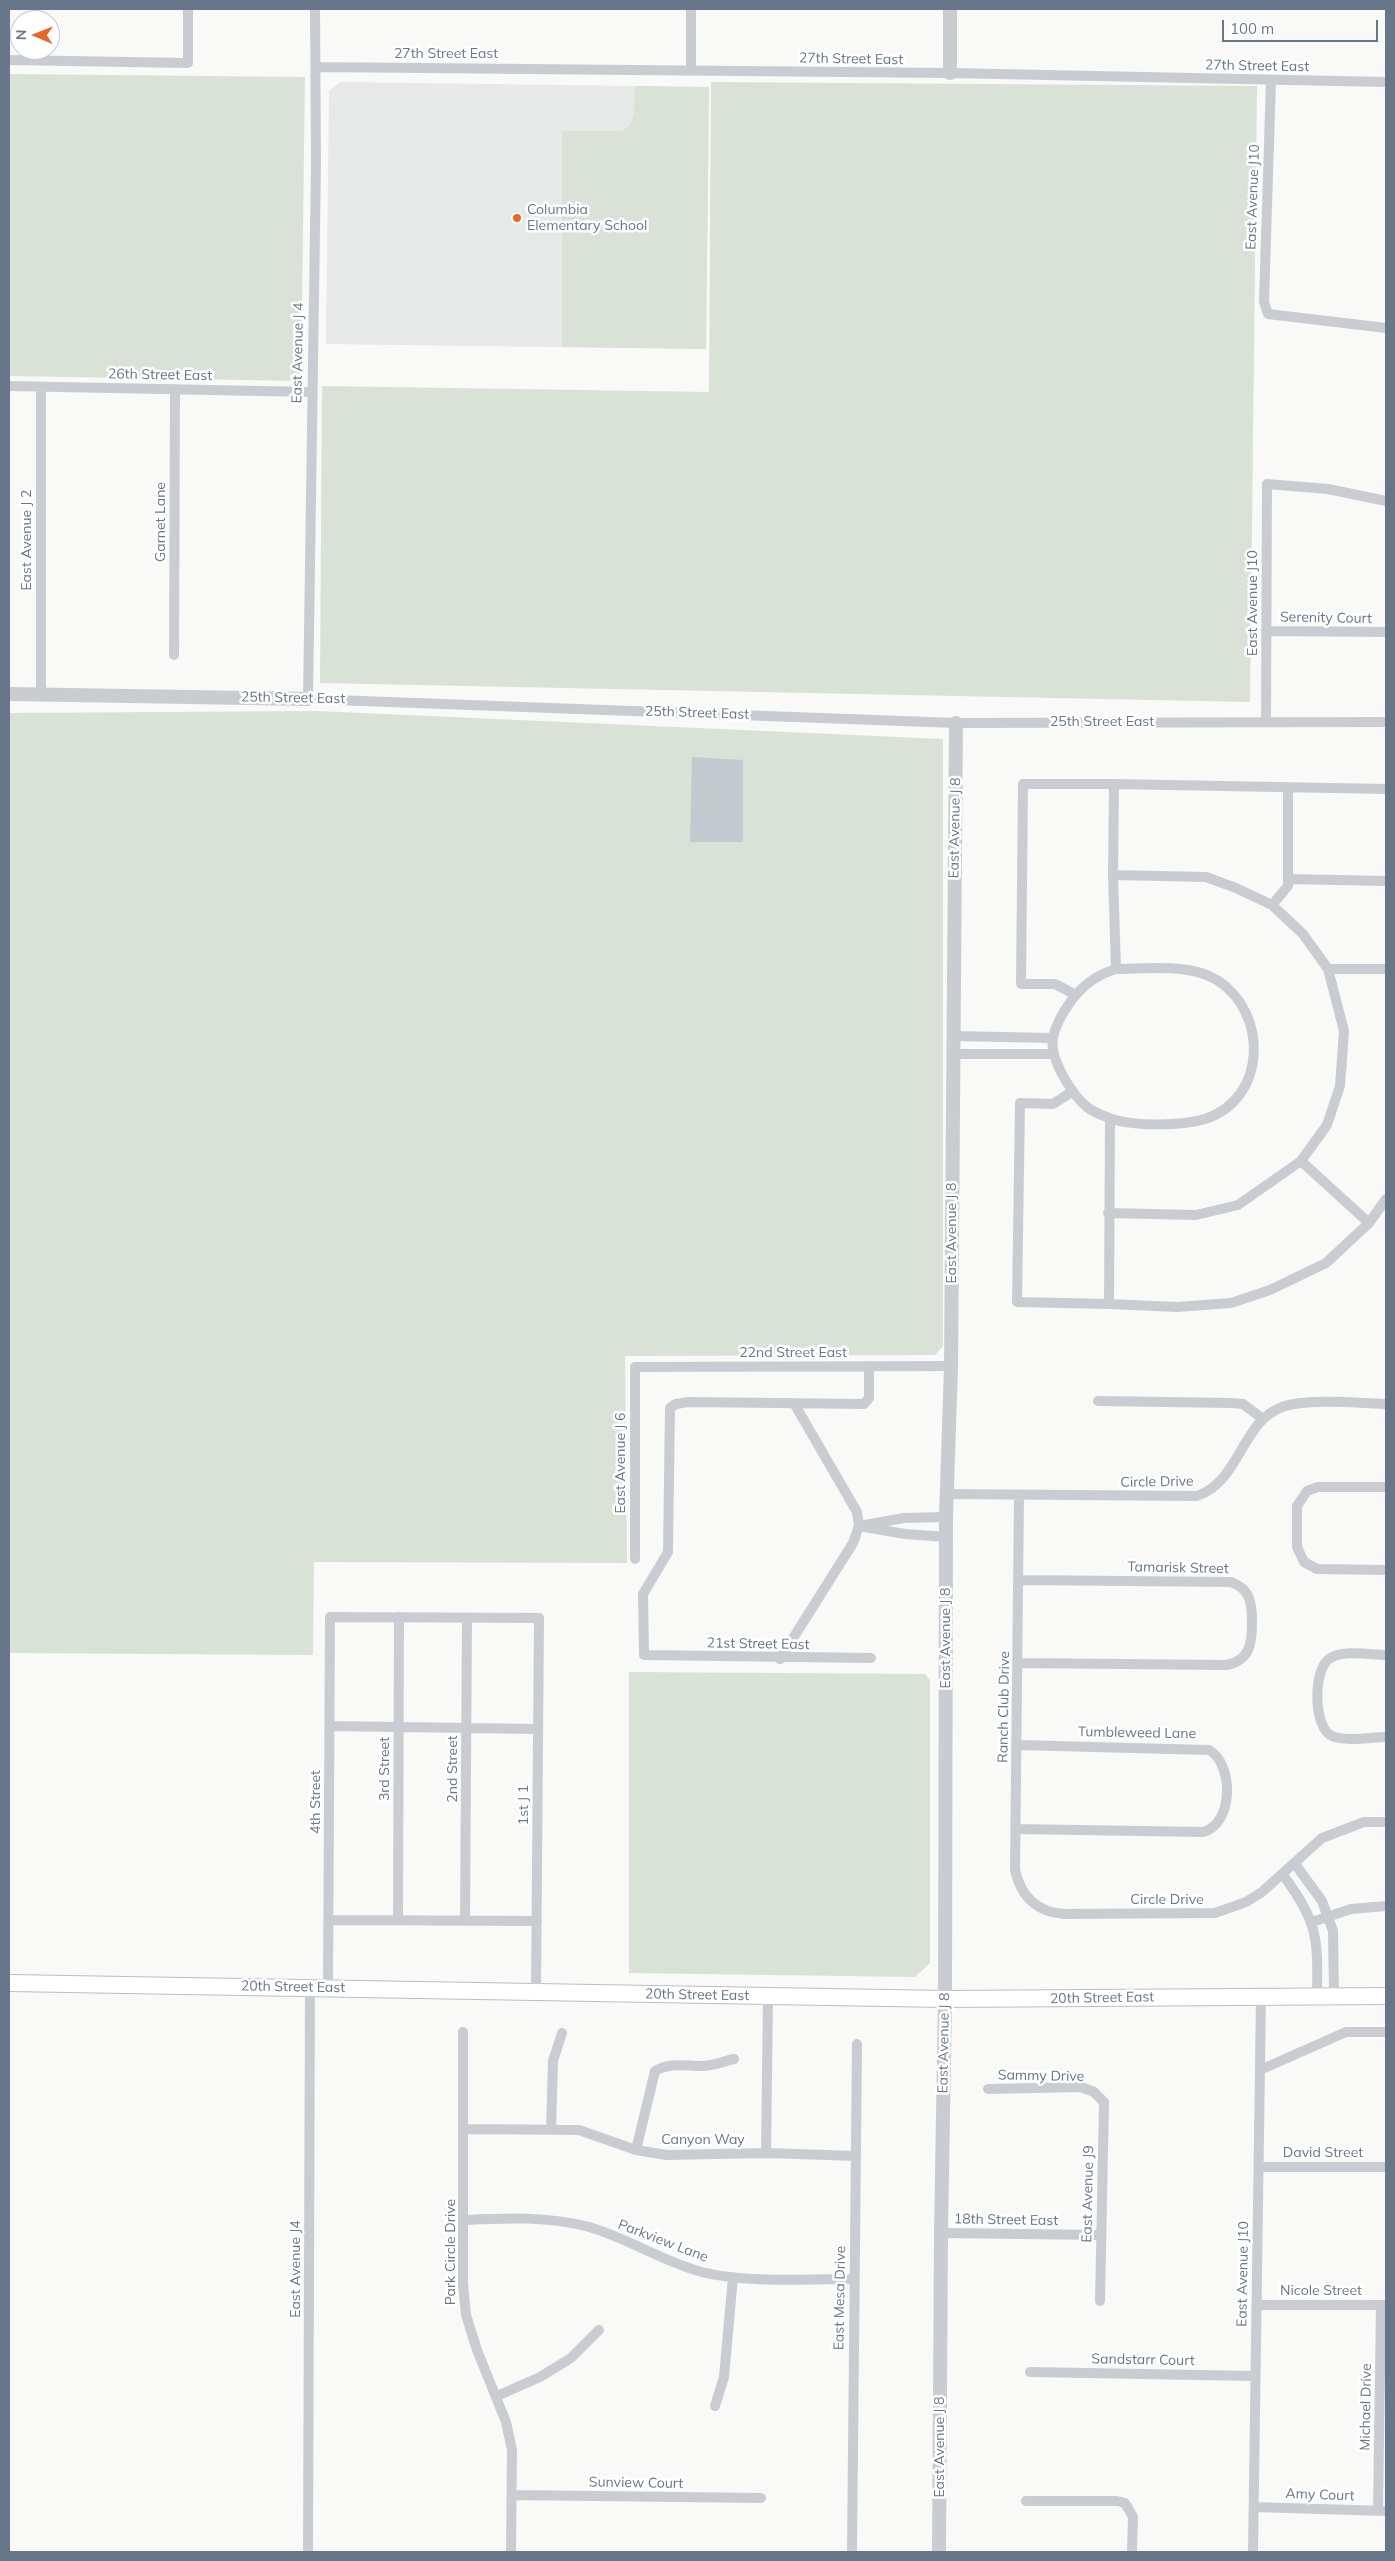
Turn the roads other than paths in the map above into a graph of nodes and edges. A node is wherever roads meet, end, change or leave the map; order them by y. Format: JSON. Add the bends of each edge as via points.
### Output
{"nodes":[{"id":1,"x":188,"y":9,"type":"edge"},
{"id":2,"x":316,"y":9,"type":"edge"},
{"id":3,"x":692,"y":9,"type":"edge"},
{"id":4,"x":950,"y":9,"type":"edge"},
{"id":5,"x":9,"y":60,"type":"edge"},
{"id":6,"x":316,"y":67,"type":"junction"},
{"id":7,"x":691,"y":71,"type":"junction"},
{"id":8,"x":950,"y":73,"type":"junction"},
{"id":9,"x":1270,"y":80,"type":"junction"},
{"id":10,"x":1386,"y":82,"type":"edge"},
{"id":11,"x":1386,"y":328,"type":"edge"},
{"id":12,"x":9,"y":386,"type":"edge"},
{"id":13,"x":41,"y":387,"type":"junction"},
{"id":14,"x":175,"y":389,"type":"junction"},
{"id":15,"x":311,"y":392,"type":"junction"},
{"id":16,"x":1386,"y":500,"type":"edge"},
{"id":17,"x":1266,"y":631,"type":"junction"},
{"id":18,"x":1386,"y":632,"type":"edge"},
{"id":19,"x":174,"y":655,"type":"dead end"},
{"id":20,"x":40,"y":693,"type":"junction"},
{"id":21,"x":9,"y":694,"type":"edge"},
{"id":22,"x":308,"y":698,"type":"junction"},
{"id":23,"x":1266,"y":722,"type":"junction"},
{"id":24,"x":1386,"y":722,"type":"edge"},
{"id":25,"x":956,"y":723,"type":"junction"},
{"id":26,"x":1114,"y":784,"type":"junction"},
{"id":27,"x":1288,"y":787,"type":"junction"},
{"id":28,"x":1386,"y":789,"type":"edge"},
{"id":29,"x":1113,"y":875,"type":"junction"},
{"id":30,"x":1288,"y":879,"type":"junction"},
{"id":31,"x":1386,"y":881,"type":"edge"},
{"id":32,"x":1272,"y":906,"type":"junction"},
{"id":33,"x":1116,"y":969,"type":"junction"},
{"id":34,"x":1328,"y":969,"type":"junction"},
{"id":35,"x":1386,"y":969,"type":"edge"},
{"id":36,"x":1076,"y":995,"type":"junction"},
{"id":37,"x":952,"y":1036,"type":"junction"},
{"id":38,"x":1052,"y":1038,"type":"junction"},
{"id":39,"x":952,"y":1054,"type":"junction"},
{"id":40,"x":1053,"y":1054,"type":"junction"},
{"id":41,"x":1073,"y":1091,"type":"junction"},
{"id":42,"x":1110,"y":1118,"type":"junction"},
{"id":43,"x":1301,"y":1161,"type":"junction"},
{"id":44,"x":1386,"y":1199,"type":"edge"},
{"id":45,"x":1108,"y":1213,"type":"junction"},
{"id":46,"x":1369,"y":1223,"type":"junction"},
{"id":47,"x":1109,"y":1304,"type":"junction"},
{"id":48,"x":869,"y":1366,"type":"junction"},
{"id":49,"x":951,"y":1366,"type":"junction"},
{"id":50,"x":635,"y":1367,"type":"joint"},
{"id":51,"x":1098,"y":1401,"type":"dead end"},
{"id":52,"x":795,"y":1404,"type":"junction"},
{"id":53,"x":1386,"y":1404,"type":"edge"},
{"id":54,"x":1263,"y":1419,"type":"junction"},
{"id":55,"x":1386,"y":1487,"type":"edge"},
{"id":56,"x":947,"y":1494,"type":"junction"},
{"id":57,"x":1019,"y":1496,"type":"junction"},
{"id":58,"x":946,"y":1517,"type":"junction"},
{"id":59,"x":859,"y":1526,"type":"junction"},
{"id":60,"x":946,"y":1536,"type":"junction"},
{"id":61,"x":635,"y":1559,"type":"dead end"},
{"id":62,"x":1386,"y":1570,"type":"edge"},
{"id":63,"x":1018,"y":1580,"type":"junction"},
{"id":64,"x":400,"y":1617,"type":"junction"},
{"id":65,"x":467,"y":1618,"type":"junction"},
{"id":66,"x":1386,"y":1655,"type":"edge"},
{"id":67,"x":780,"y":1658,"type":"junction"},
{"id":68,"x":871,"y":1658,"type":"dead end"},
{"id":69,"x":1018,"y":1663,"type":"junction"},
{"id":70,"x":330,"y":1726,"type":"junction"},
{"id":71,"x":399,"y":1726,"type":"junction"},
{"id":72,"x":466,"y":1728,"type":"junction"},
{"id":73,"x":538,"y":1728,"type":"junction"},
{"id":74,"x":1386,"y":1737,"type":"edge"},
{"id":75,"x":1017,"y":1745,"type":"junction"},
{"id":76,"x":1386,"y":1822,"type":"edge"},
{"id":77,"x":1016,"y":1829,"type":"junction"},
{"id":78,"x":1295,"y":1864,"type":"junction"},
{"id":79,"x":1283,"y":1875,"type":"junction"},
{"id":80,"x":1386,"y":1906,"type":"edge"},
{"id":81,"x":1040,"y":1909,"type":"joint"},
{"id":82,"x":1328,"y":1916,"type":"junction"},
{"id":83,"x":329,"y":1920,"type":"junction"},
{"id":84,"x":398,"y":1920,"type":"junction"},
{"id":85,"x":466,"y":1921,"type":"junction"},
{"id":86,"x":537,"y":1921,"type":"junction"},
{"id":87,"x":1312,"y":1922,"type":"junction"},
{"id":88,"x":9,"y":1982,"type":"edge"},
{"id":89,"x":310,"y":1987,"type":"junction"},
{"id":90,"x":328,"y":1987,"type":"junction"},
{"id":91,"x":536,"y":1992,"type":"junction"},
{"id":92,"x":1317,"y":1995,"type":"junction"},
{"id":93,"x":1334,"y":1995,"type":"junction"},
{"id":94,"x":768,"y":1996,"type":"junction"},
{"id":95,"x":1261,"y":1996,"type":"junction"},
{"id":96,"x":1386,"y":1996,"type":"edge"},
{"id":97,"x":945,"y":1999,"type":"junction"},
{"id":98,"x":464,"y":2032,"type":"dead end"},
{"id":99,"x":1386,"y":2032,"type":"edge"},
{"id":100,"x":562,"y":2033,"type":"dead end"},
{"id":101,"x":857,"y":2044,"type":"dead end"},
{"id":102,"x":734,"y":2059,"type":"dead end"},
{"id":103,"x":1260,"y":2070,"type":"junction"},
{"id":104,"x":988,"y":2089,"type":"dead end"},
{"id":105,"x":1094,"y":2092,"type":"joint"},
{"id":106,"x":464,"y":2129,"type":"junction"},
{"id":107,"x":551,"y":2129,"type":"junction"},
{"id":108,"x":636,"y":2150,"type":"junction"},
{"id":109,"x":766,"y":2153,"type":"junction"},
{"id":110,"x":856,"y":2156,"type":"junction"},
{"id":111,"x":1259,"y":2166,"type":"junction"},
{"id":112,"x":1386,"y":2168,"type":"edge"},
{"id":113,"x":464,"y":2220,"type":"junction"},
{"id":114,"x":941,"y":2234,"type":"junction"},
{"id":115,"x":1102,"y":2235,"type":"junction"},
{"id":116,"x":733,"y":2277,"type":"junction"},
{"id":117,"x":854,"y":2279,"type":"junction"},
{"id":118,"x":1100,"y":2301,"type":"dead end"},
{"id":119,"x":1256,"y":2305,"type":"junction"},
{"id":120,"x":1384,"y":2305,"type":"edge"},
{"id":121,"x":598,"y":2330,"type":"dead end"},
{"id":122,"x":1030,"y":2372,"type":"dead end"},
{"id":123,"x":1256,"y":2376,"type":"junction"},
{"id":124,"x":497,"y":2396,"type":"junction"},
{"id":125,"x":715,"y":2406,"type":"dead end"},
{"id":126,"x":512,"y":2495,"type":"junction"},
{"id":127,"x":761,"y":2498,"type":"dead end"},
{"id":128,"x":1026,"y":2502,"type":"dead end"},
{"id":129,"x":1254,"y":2507,"type":"junction"},
{"id":130,"x":1382,"y":2510,"type":"edge"},
{"id":131,"x":308,"y":2552,"type":"edge"},
{"id":132,"x":511,"y":2552,"type":"edge"},
{"id":133,"x":852,"y":2552,"type":"edge"},
{"id":134,"x":939,"y":2552,"type":"edge"},
{"id":135,"x":1132,"y":2552,"type":"edge"},
{"id":136,"x":1253,"y":2552,"type":"edge"}],
"edges":[{"from":1,"to":5,"type":"street","via":[[188,62]]},
{"from":2,"to":6,"type":"street","name":"East Avenue J 4"},
{"from":3,"to":7,"type":"street"},
{"from":4,"to":8,"type":"street"},
{"from":6,"to":7,"type":"street","name":"27th Street East"},
{"from":6,"to":15,"type":"street","name":"East Avenue J 4"},
{"from":7,"to":8,"type":"street","name":"27th Street East"},
{"from":8,"to":9,"type":"street","name":"27th Street East"},
{"from":9,"to":10,"type":"street","name":"27th Street East"},
{"from":9,"to":11,"type":"street","name":"East Avenue J10","via":[[1264,302],[1268,314]]},
{"from":12,"to":13,"type":"street","name":"26th Street East"},
{"from":13,"to":14,"type":"street","name":"26th Street East"},
{"from":13,"to":20,"type":"street","name":"East Avenue J 2"},
{"from":14,"to":15,"type":"street","name":"26th Street East"},
{"from":14,"to":19,"type":"street","name":"Garnet Lane"},
{"from":15,"to":22,"type":"street","name":"East Avenue J 4"},
{"from":16,"to":17,"type":"street","name":"East Avenue J10","via":[[1328,489],[1267,484]]},
{"from":17,"to":18,"type":"street","name":"Serenity Court"},
{"from":17,"to":23,"type":"street","name":"East Avenue J10"},
{"from":20,"to":21,"type":"street","name":"25th Street East"},
{"from":20,"to":22,"type":"street","name":"25th Street East"},
{"from":22,"to":25,"type":"street","name":"25th Street East"},
{"from":23,"to":24,"type":"street","name":"25th Street East"},
{"from":23,"to":25,"type":"street","name":"25th Street East"},
{"from":25,"to":37,"type":"street","name":"East Avenue J 8"},
{"from":26,"to":27,"type":"street"},
{"from":26,"to":29,"type":"street"},
{"from":26,"to":36,"type":"street","via":[[1023,784],[1021,984],[1055,984]]},
{"from":27,"to":28,"type":"street"},
{"from":27,"to":30,"type":"street"},
{"from":29,"to":32,"type":"street","via":[[1206,877]]},
{"from":29,"to":33,"type":"street"},
{"from":30,"to":31,"type":"street"},
{"from":30,"to":32,"type":"street","via":[[1288,886]]},
{"from":32,"to":34,"type":"street","via":[[1303,934]]},
{"from":33,"to":36,"type":"street","via":[[1100,973]]},
{"from":33,"to":42,"type":"street","via":[[1190,970],[1217,980],[1243,1005],[1254,1036],[1254,1062],[1247,1081],[1232,1103],[1215,1116],[1192,1123],[1135,1123]]},
{"from":34,"to":35,"type":"street"},
{"from":34,"to":43,"type":"street","via":[[1344,1031],[1340,1086],[1327,1125]]},
{"from":36,"to":38,"type":"street"},
{"from":37,"to":38,"type":"street"},
{"from":37,"to":39,"type":"street","name":"East Avenue J 8"},
{"from":38,"to":40,"type":"street"},
{"from":39,"to":40,"type":"street"},
{"from":39,"to":49,"type":"street","name":"East Avenue J 8"},
{"from":40,"to":41,"type":"street"},
{"from":41,"to":42,"type":"street","via":[[1088,1108]]},
{"from":41,"to":47,"type":"street","via":[[1053,1104],[1020,1103],[1017,1302]]},
{"from":42,"to":45,"type":"street"},
{"from":43,"to":45,"type":"street","via":[[1238,1205],[1196,1215]]},
{"from":43,"to":46,"type":"street"},
{"from":44,"to":46,"type":"street"},
{"from":45,"to":47,"type":"street"},
{"from":46,"to":47,"type":"street","via":[[1326,1263],[1270,1290],[1231,1303],[1177,1307]]},
{"from":48,"to":49,"type":"street","name":"22nd Street East"},
{"from":48,"to":50,"type":"street","name":"22nd Street East"},
{"from":48,"to":52,"type":"street","via":[[869,1398],[864,1404]]},
{"from":49,"to":56,"type":"street","name":"East Avenue J 8"},
{"from":50,"to":61,"type":"street","name":"East Avenue J 6"},
{"from":51,"to":54,"type":"street","via":[[1232,1402],[1243,1404]]},
{"from":52,"to":59,"type":"street","via":[[857,1512]]},
{"from":52,"to":67,"type":"street","name":"21st Street East","via":[[688,1402],[670,1408],[668,1552],[643,1594],[644,1655]]},
{"from":53,"to":54,"type":"street","name":"Circle Drive","via":[[1295,1404],[1274,1410]]},
{"from":54,"to":57,"type":"street","name":"Circle Drive","via":[[1220,1484],[1197,1496]]},
{"from":55,"to":62,"type":"street","via":[[1324,1486],[1307,1491],[1297,1506],[1296,1538],[1300,1558],[1312,1567]]},
{"from":56,"to":57,"type":"street","name":"Circle Drive"},
{"from":56,"to":58,"type":"street","name":"East Avenue J 8"},
{"from":57,"to":63,"type":"street","name":"Ranch Club Drive"},
{"from":58,"to":59,"type":"street","via":[[904,1518]]},
{"from":58,"to":60,"type":"street","name":"East Avenue J 8"},
{"from":59,"to":60,"type":"street","via":[[905,1534]]},
{"from":59,"to":67,"type":"street","via":[[853,1543]]},
{"from":60,"to":97,"type":"street","name":"East Avenue J 8"},
{"from":63,"to":69,"type":"street","name":"Ranch Club Drive"},
{"from":63,"to":69,"type":"street","name":"Tamarisk Street","via":[[1231,1582],[1243,1588],[1250,1597],[1252,1641],[1247,1653],[1227,1665]]},
{"from":64,"to":65,"type":"street"},
{"from":64,"to":70,"type":"street","name":"4th Street","via":[[330,1617]]},
{"from":64,"to":71,"type":"street","name":"3rd Street"},
{"from":65,"to":72,"type":"street","name":"2nd Street"},
{"from":65,"to":73,"type":"street","name":"1st J 1","via":[[539,1618]]},
{"from":66,"to":74,"type":"street","via":[[1341,1654],[1329,1658],[1319,1672],[1320,1724],[1330,1734],[1338,1737]]},
{"from":67,"to":68,"type":"street","name":"21st Street East"},
{"from":69,"to":75,"type":"street","name":"Ranch Club Drive"},
{"from":70,"to":71,"type":"street"},
{"from":70,"to":83,"type":"street","name":"4th Street"},
{"from":71,"to":72,"type":"street"},
{"from":71,"to":84,"type":"street","name":"3rd Street"},
{"from":72,"to":73,"type":"street"},
{"from":72,"to":85,"type":"street","name":"2nd Street"},
{"from":73,"to":86,"type":"street","name":"1st J 1"},
{"from":75,"to":77,"type":"street","name":"Ranch Club Drive"},
{"from":75,"to":77,"type":"street","name":"Tumbleweed Lane","via":[[1209,1750],[1219,1757],[1224,1767],[1225,1806],[1220,1822],[1203,1832]]},
{"from":76,"to":78,"type":"street","name":"Circle Drive","via":[[1364,1822],[1322,1838]]},
{"from":77,"to":81,"type":"street","name":"Ranch Club Drive","via":[[1015,1870],[1018,1882],[1031,1902]]},
{"from":78,"to":79,"type":"street","name":"Circle Drive"},
{"from":78,"to":82,"type":"street","via":[[1322,1901]]},
{"from":79,"to":81,"type":"street","name":"Circle Drive","via":[[1246,1902],[1215,1913],[1064,1914]]},
{"from":79,"to":87,"type":"street"},
{"from":80,"to":82,"type":"street","via":[[1351,1909]]},
{"from":82,"to":87,"type":"street"},
{"from":82,"to":93,"type":"street","via":[[1333,1931]]},
{"from":83,"to":84,"type":"street"},
{"from":83,"to":90,"type":"street","name":"4th Street"},
{"from":84,"to":85,"type":"street"},
{"from":85,"to":86,"type":"street"},
{"from":86,"to":91,"type":"street","name":"1st J 1"},
{"from":87,"to":92,"type":"street","via":[[1316,1934]]},
{"from":88,"to":89,"type":"main road","name":"20th Street East"},
{"from":89,"to":90,"type":"main road","name":"20th Street East"},
{"from":89,"to":131,"type":"street","name":"East Avenue J4"},
{"from":90,"to":91,"type":"main road","name":"20th Street East"},
{"from":91,"to":94,"type":"main road","name":"20th Street East"},
{"from":92,"to":93,"type":"main road","name":"20th Street East"},
{"from":92,"to":95,"type":"main road","name":"20th Street East"},
{"from":93,"to":96,"type":"main road","name":"20th Street East"},
{"from":94,"to":97,"type":"main road","name":"20th Street East"},
{"from":94,"to":109,"type":"street"},
{"from":95,"to":97,"type":"main road","name":"20th Street East"},
{"from":95,"to":103,"type":"street","name":"East Avenue J10"},
{"from":97,"to":114,"type":"street","name":"East Avenue J 8"},
{"from":98,"to":106,"type":"street","name":"Park Circle Drive"},
{"from":99,"to":103,"type":"street","via":[[1346,2032]]},
{"from":100,"to":107,"type":"street","via":[[553,2062]]},
{"from":101,"to":110,"type":"street","name":"East Mesa Drive"},
{"from":102,"to":108,"type":"street","via":[[704,2066],[673,2064],[655,2071]]},
{"from":103,"to":111,"type":"street","name":"East Avenue J10"},
{"from":104,"to":105,"type":"street","name":"Sammy Drive","via":[[1081,2088]]},
{"from":105,"to":115,"type":"street","name":"East Avenue J9","via":[[1104,2102]]},
{"from":106,"to":107,"type":"street","name":"Canyon Way"},
{"from":106,"to":113,"type":"street","name":"Park Circle Drive"},
{"from":107,"to":108,"type":"street","name":"Canyon Way","via":[[580,2130]]},
{"from":108,"to":109,"type":"street","name":"Canyon Way","via":[[667,2155]]},
{"from":109,"to":110,"type":"street","name":"Canyon Way"},
{"from":110,"to":117,"type":"street","name":"East Mesa Drive"},
{"from":111,"to":112,"type":"street","name":"David Street"},
{"from":111,"to":119,"type":"street","name":"East Avenue J10"},
{"from":113,"to":116,"type":"street","name":"Parkview Lane","via":[[519,2218],[590,2227],[693,2269]]},
{"from":113,"to":124,"type":"street","name":"Park Circle Drive","via":[[466,2315]]},
{"from":114,"to":115,"type":"street","name":"18th Street East"},
{"from":114,"to":134,"type":"street","name":"East Avenue J 8"},
{"from":115,"to":118,"type":"street","name":"East Avenue J9"},
{"from":116,"to":117,"type":"street","name":"Parkview Lane"},
{"from":116,"to":125,"type":"street","via":[[724,2377]]},
{"from":117,"to":133,"type":"street","name":"East Mesa Drive"},
{"from":119,"to":120,"type":"street","name":"Nicole Street"},
{"from":119,"to":123,"type":"street","name":"East Avenue J10"},
{"from":120,"to":130,"type":"street","name":"Michael Drive"},
{"from":121,"to":124,"type":"street","via":[[572,2358]]},
{"from":122,"to":123,"type":"street","name":"Sandstarr Court"},
{"from":123,"to":129,"type":"street","name":"East Avenue J10"},
{"from":124,"to":126,"type":"street","name":"Park Circle Drive","via":[[512,2450]]},
{"from":126,"to":127,"type":"street","name":"Sunview Court"},
{"from":126,"to":132,"type":"street","name":"Park Circle Drive"},
{"from":128,"to":135,"type":"street","via":[[1125,2503],[1132,2517]]},
{"from":129,"to":130,"type":"street","name":"Amy Court"},
{"from":129,"to":136,"type":"street","name":"East Avenue J10"}]}
